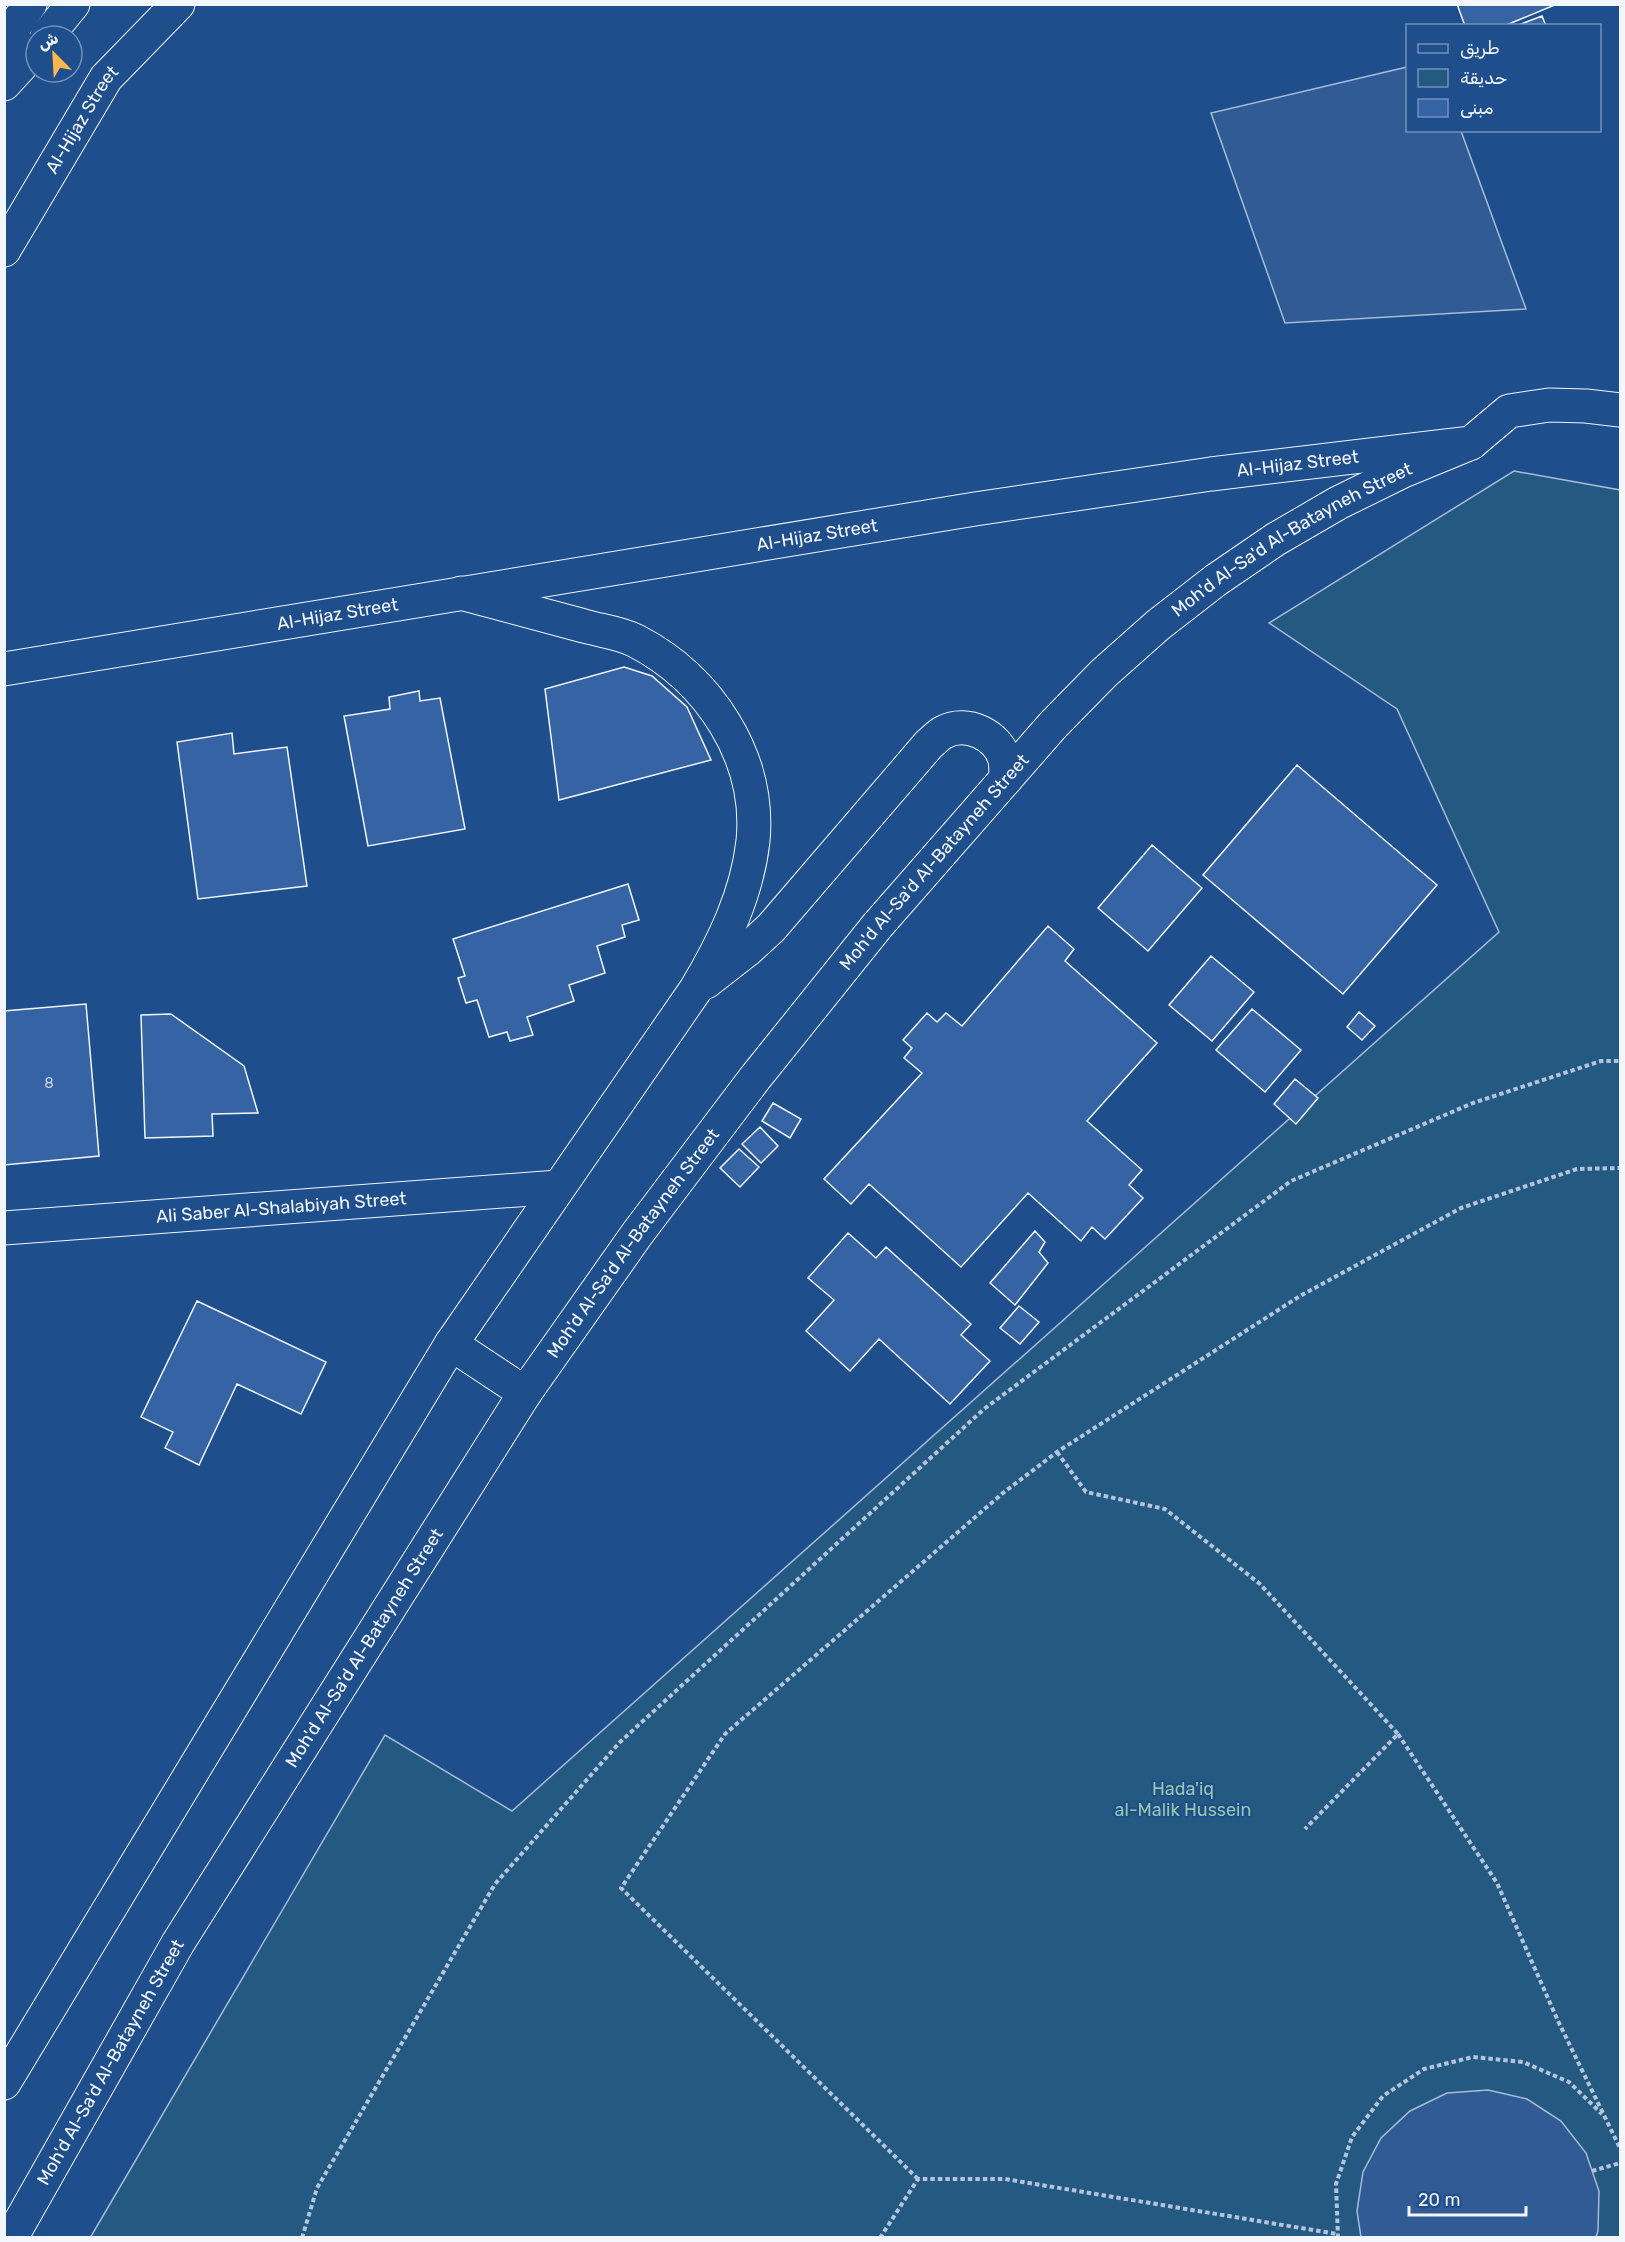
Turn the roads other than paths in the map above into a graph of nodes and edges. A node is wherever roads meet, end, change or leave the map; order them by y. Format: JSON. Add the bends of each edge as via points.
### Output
{"nodes":[{"id":1,"x":30,"y":4,"type":"edge"},
{"id":2,"x":73,"y":4,"type":"edge"},
{"id":3,"x":151,"y":4,"type":"edge"},
{"id":4,"x":178,"y":4,"type":"edge"},
{"id":5,"x":57,"y":24,"type":"edge"},
{"id":6,"x":4,"y":42,"type":"edge"},
{"id":7,"x":24,"y":62,"type":"edge"},
{"id":8,"x":106,"y":78,"type":"junction"},
{"id":9,"x":4,"y":84,"type":"edge"},
{"id":10,"x":4,"y":250,"type":"edge"},
{"id":11,"x":1620,"y":410,"type":"edge"},
{"id":12,"x":1471,"y":443,"type":"junction"},
{"id":13,"x":461,"y":593,"type":"junction"},
{"id":14,"x":4,"y":669,"type":"edge"},
{"id":15,"x":1006,"y":779,"type":"junction"},
{"id":16,"x":696,"y":989,"type":"junction"},
{"id":17,"x":558,"y":1187,"type":"junction"},
{"id":18,"x":5,"y":1228,"type":"edge"},
{"id":19,"x":451,"y":1344,"type":"junction"},
{"id":20,"x":525,"y":1394,"type":"junction"},
{"id":21,"x":4,"y":2083,"type":"edge"},
{"id":22,"x":10,"y":2238,"type":"edge"}],
"edges":[{"from":1,"to":6,"type":"street"},
{"from":2,"to":5,"type":"street"},
{"from":3,"to":8,"type":"street"},
{"from":4,"to":8,"type":"street","name":"Al-Hijaz Street"},
{"from":7,"to":9,"type":"street"},
{"from":8,"to":10,"type":"street","name":"Al-Hijaz Street"},
{"from":11,"to":12,"type":"street","via":[[1549,405],[1509,411]]},
{"from":12,"to":13,"type":"street","name":"Al-Hijaz Street","via":[[1188,477]]},
{"from":12,"to":15,"type":"street","name":"Moh'd Al-Sa'd Al-Batayneh Street","via":[[1338,503],[1216,580],[1158,624],[1104,673]]},
{"from":13,"to":14,"type":"street","name":"Al-Hijaz Street"},
{"from":13,"to":16,"type":"street","via":[[634,640],[670,660],[700,688],[725,721],[742,759],[752,799],[753,841],[736,909]]},
{"from":15,"to":16,"type":"street","via":[[1005,759],[996,742],[981,731],[962,728],[944,732],[929,744],[771,928]]},
{"from":15,"to":20,"type":"street","name":"Moh'd Al-Sa'd Al-Batayneh Street","via":[[877,926],[755,1078],[637,1234]]},
{"from":16,"to":17,"type":"street"},
{"from":17,"to":18,"type":"street","name":"Ali Saber Al-Shalabiyah Street"},
{"from":17,"to":19,"type":"street"},
{"from":19,"to":20,"type":"street"},
{"from":19,"to":21,"type":"street"},
{"from":20,"to":22,"type":"street","name":"Moh'd Al-Sa'd Al-Batayneh Street","via":[[178,1943]]}]}
